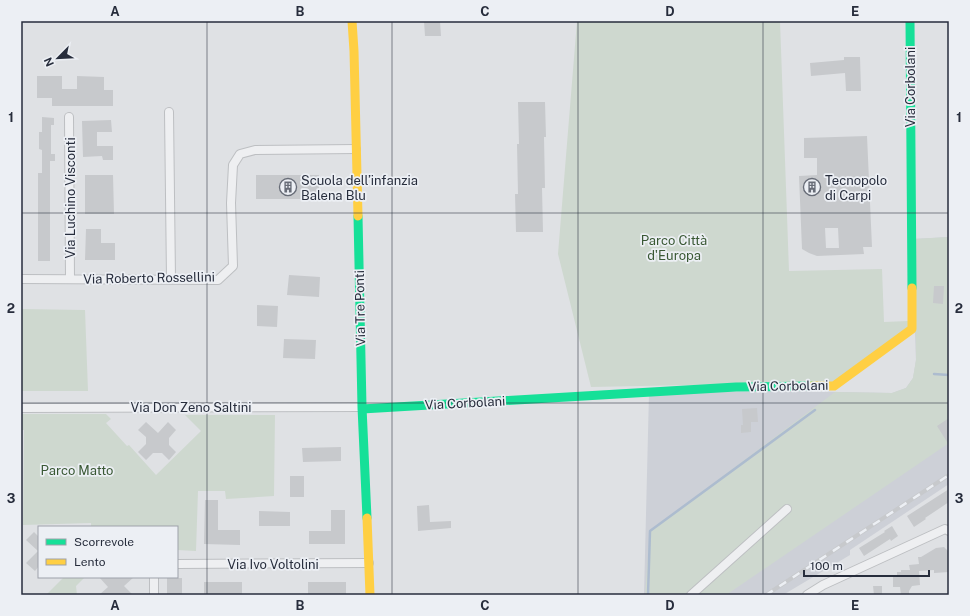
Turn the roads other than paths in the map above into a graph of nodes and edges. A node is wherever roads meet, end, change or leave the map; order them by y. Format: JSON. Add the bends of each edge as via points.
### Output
{"nodes":[{"id":1,"x":352,"y":21,"type":"edge"},
{"id":2,"x":910,"y":21,"type":"edge"},
{"id":3,"x":169,"y":112,"type":"dead end"},
{"id":4,"x":69,"y":117,"type":"dead end"},
{"id":5,"x":356,"y":149,"type":"junction"},
{"id":6,"x":21,"y":279,"type":"edge"},
{"id":7,"x":70,"y":279,"type":"junction"},
{"id":8,"x":171,"y":280,"type":"junction"},
{"id":9,"x":21,"y":408,"type":"edge"},
{"id":10,"x":362,"y":408,"type":"junction"},
{"id":11,"x":787,"y":509,"type":"dead end"},
{"id":12,"x":947,"y":530,"type":"edge"},
{"id":13,"x":369,"y":563,"type":"junction"},
{"id":14,"x":178,"y":564,"type":"edge"},
{"id":15,"x":154,"y":578,"type":"edge"},
{"id":16,"x":154,"y":595,"type":"edge"},
{"id":17,"x":370,"y":595,"type":"edge"},
{"id":18,"x":691,"y":595,"type":"edge"},
{"id":19,"x":807,"y":595,"type":"edge"}],
"edges":[{"from":1,"to":5,"type":"street","name":"Via Tre Ponti"},
{"from":2,"to":10,"type":"street","name":"Via Corbolani","via":[[912,329],[834,386],[736,387]]},
{"from":3,"to":8,"type":"street"},
{"from":4,"to":7,"type":"street","name":"Via Luchino Visconti"},
{"from":5,"to":8,"type":"street","name":"Via Roberto Rossellini","via":[[255,150],[240,154],[233,165],[233,266],[218,280]]},
{"from":5,"to":10,"type":"street","name":"Via Tre Ponti"},
{"from":6,"to":7,"type":"street","name":"Via Roberto Rossellini"},
{"from":7,"to":8,"type":"street","name":"Via Roberto Rossellini"},
{"from":9,"to":10,"type":"street","name":"Via Don Zeno Saltini"},
{"from":10,"to":13,"type":"street","name":"Via Tre Ponti"},
{"from":11,"to":18,"type":"street"},
{"from":12,"to":19,"type":"street","via":[[823,585]]},
{"from":13,"to":14,"type":"street","name":"Via Ivo Voltolini"},
{"from":13,"to":17,"type":"street","name":"Via Tre Ponti"},
{"from":15,"to":16,"type":"street"}]}
